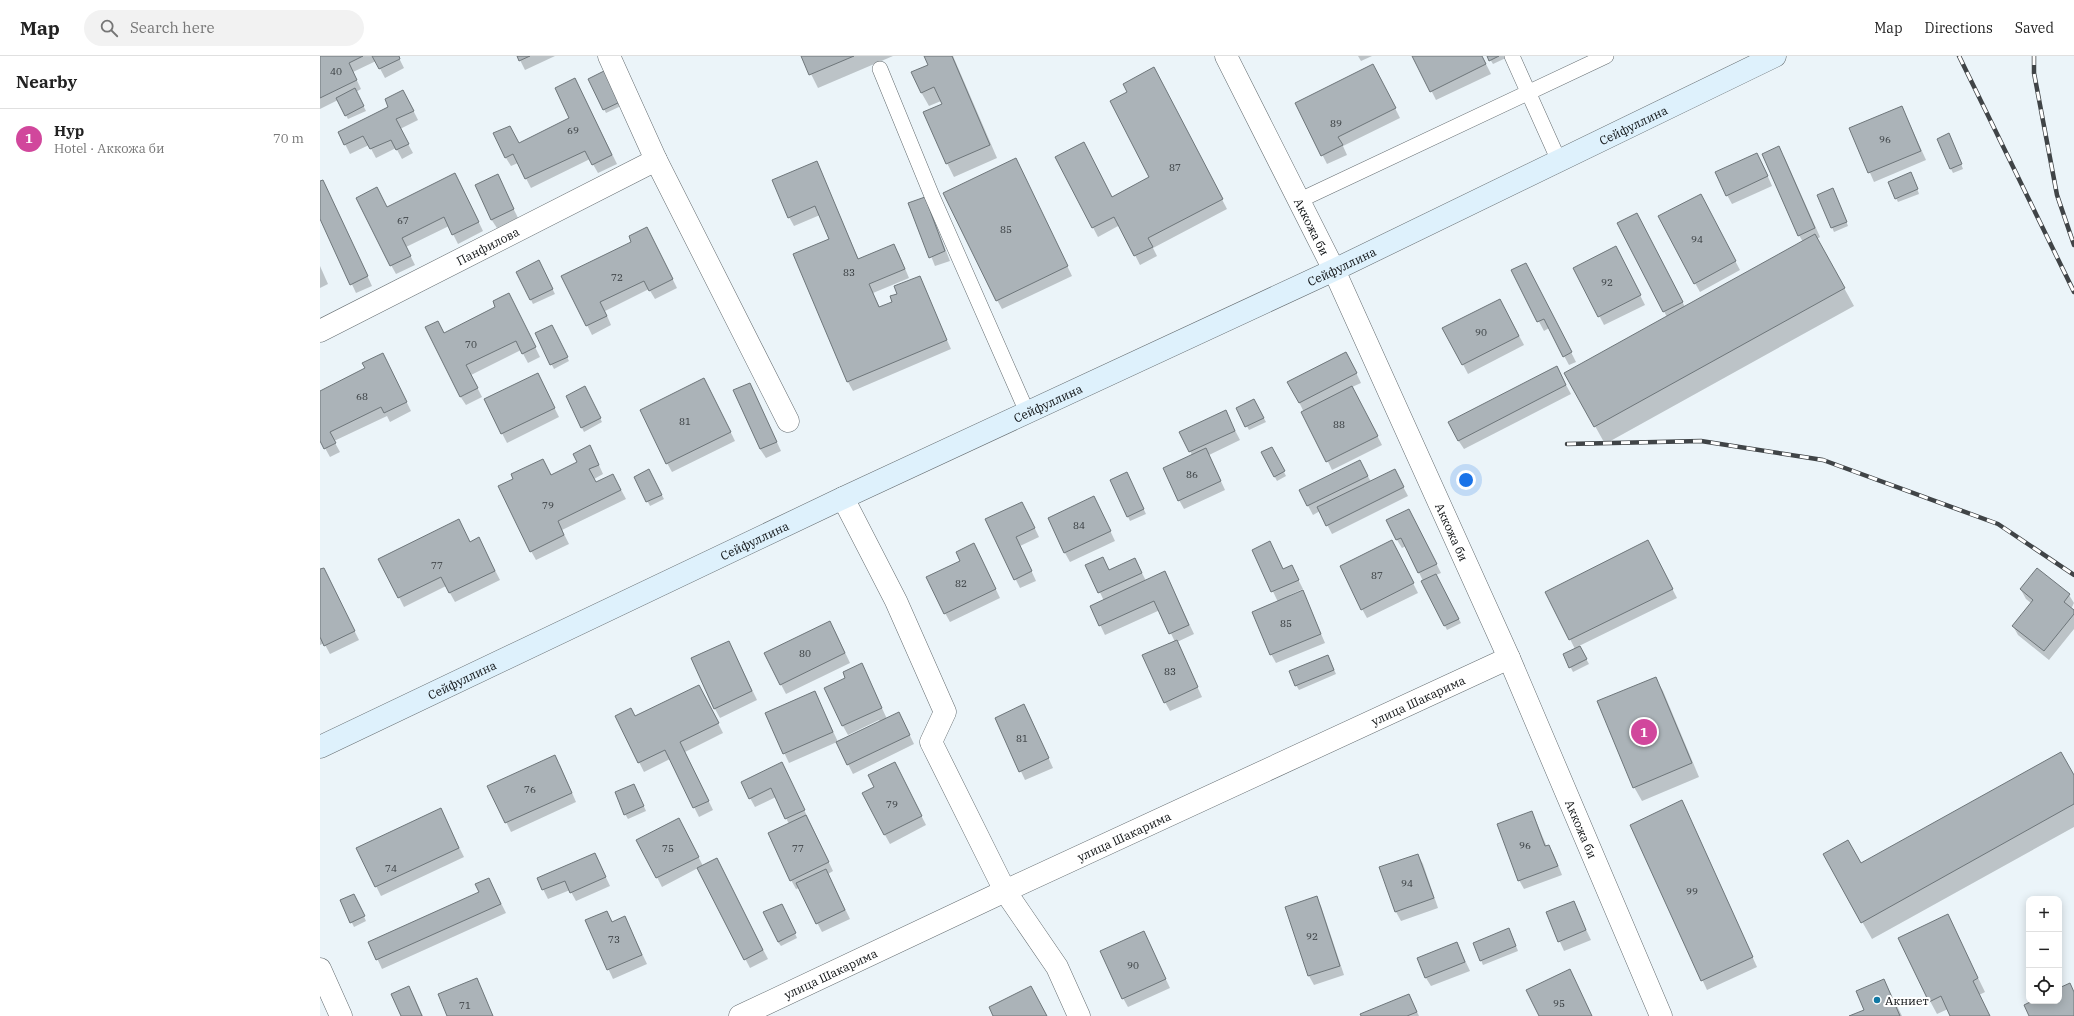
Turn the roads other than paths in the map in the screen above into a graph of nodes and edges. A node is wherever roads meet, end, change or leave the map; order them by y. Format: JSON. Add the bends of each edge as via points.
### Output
{"nodes":[{"id":1,"x":609,"y":56,"type":"edge"},
{"id":2,"x":1226,"y":56,"type":"edge"},
{"id":3,"x":1512,"y":56,"type":"edge"},
{"id":4,"x":1606,"y":56,"type":"edge"},
{"id":5,"x":1775,"y":56,"type":"edge"},
{"id":6,"x":880,"y":69,"type":"dead end"},
{"id":7,"x":1529,"y":92,"type":"junction"},
{"id":8,"x":656,"y":160,"type":"junction"},
{"id":9,"x":1559,"y":161,"type":"junction"},
{"id":10,"x":1298,"y":202,"type":"junction"},
{"id":11,"x":1334,"y":270,"type":"junction"},
{"id":12,"x":320,"y":332,"type":"edge"},
{"id":13,"x":1027,"y":412,"type":"junction"},
{"id":14,"x":788,"y":421,"type":"dead end"},
{"id":15,"x":843,"y":498,"type":"junction"},
{"id":16,"x":1509,"y":658,"type":"junction"},
{"id":17,"x":320,"y":747,"type":"edge"},
{"id":18,"x":1005,"y":891,"type":"junction"},
{"id":19,"x":320,"y":969,"type":"edge"},
{"id":20,"x":341,"y":1016,"type":"edge"},
{"id":21,"x":740,"y":1016,"type":"edge"},
{"id":22,"x":1079,"y":1016,"type":"edge"},
{"id":23,"x":1660,"y":1016,"type":"edge"}],
"edges":[{"from":1,"to":8,"type":"street"},
{"from":2,"to":10,"type":"street","name":"Аккожа би"},
{"from":3,"to":7,"type":"lane"},
{"from":4,"to":7,"type":"lane"},
{"from":5,"to":9,"type":"main road","name":"Сейфуллина"},
{"from":6,"to":13,"type":"lane","via":[[932,196]]},
{"from":7,"to":9,"type":"lane"},
{"from":7,"to":10,"type":"lane"},
{"from":8,"to":12,"type":"street","name":"Панфилова"},
{"from":8,"to":14,"type":"street"},
{"from":9,"to":11,"type":"main road","name":"Сейфуллина"},
{"from":10,"to":11,"type":"street","name":"Аккожа би"},
{"from":11,"to":13,"type":"main road","name":"Сейфуллина"},
{"from":11,"to":16,"type":"street","name":"Аккожа би"},
{"from":13,"to":15,"type":"main road","name":"Сейфуллина"},
{"from":15,"to":17,"type":"main road","name":"Сейфуллина"},
{"from":15,"to":18,"type":"street","via":[[896,601],[945,712],[931,742]]},
{"from":16,"to":18,"type":"street","name":"улица Шакарима"},
{"from":16,"to":23,"type":"street","name":"Аккожа би"},
{"from":18,"to":21,"type":"street","name":"улица Шакарима"},
{"from":18,"to":22,"type":"street","via":[[1058,967]]},
{"from":19,"to":20,"type":"street"}]}
